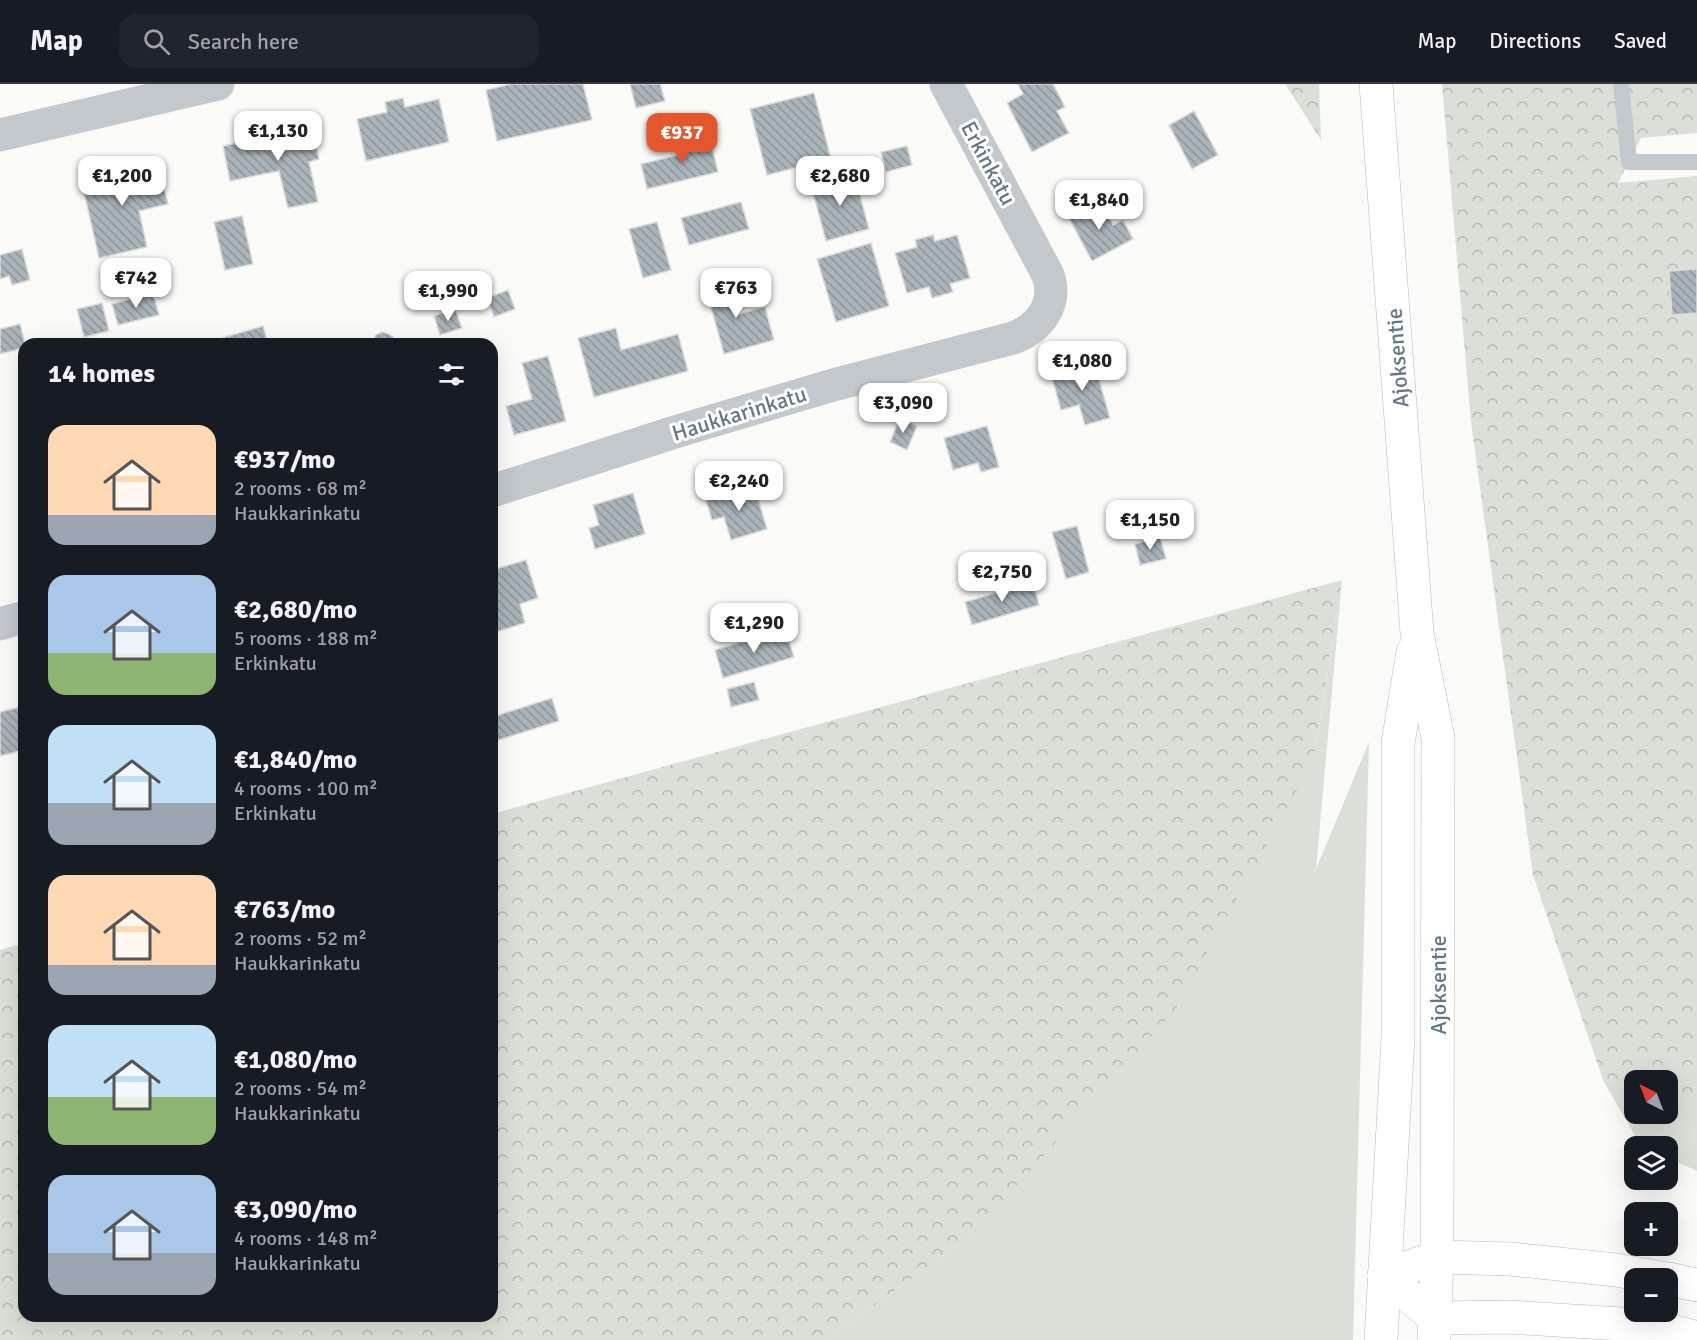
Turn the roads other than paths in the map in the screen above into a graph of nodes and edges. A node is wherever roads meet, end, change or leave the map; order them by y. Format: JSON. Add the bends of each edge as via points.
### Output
{"nodes":[{"id":1,"x":218,"y":84,"type":"edge"},
{"id":2,"x":946,"y":84,"type":"edge"},
{"id":3,"x":1376,"y":84,"type":"edge"},
{"id":4,"x":1621,"y":84,"type":"edge"},
{"id":5,"x":0,"y":135,"type":"edge"},
{"id":6,"x":1697,"y":162,"type":"edge"},
{"id":7,"x":1047,"y":310,"type":"joint"},
{"id":8,"x":498,"y":489,"type":"edge"},
{"id":9,"x":18,"y":619,"type":"edge"},
{"id":10,"x":0,"y":624,"type":"edge"},
{"id":11,"x":1417,"y":633,"type":"junction"},
{"id":12,"x":1437,"y":1257,"type":"junction"},
{"id":13,"x":1624,"y":1271,"type":"edge"},
{"id":14,"x":1384,"y":1276,"type":"junction"},
{"id":15,"x":1678,"y":1281,"type":"edge"},
{"id":16,"x":1697,"y":1285,"type":"edge"},
{"id":17,"x":1435,"y":1329,"type":"edge"},
{"id":18,"x":1697,"y":1338,"type":"edge"},
{"id":19,"x":1381,"y":1340,"type":"edge"}],
"edges":[{"from":1,"to":5,"type":"street"},
{"from":2,"to":7,"type":"street","name":"Erkinkatu","via":[[1048,275],[1051,293]]},
{"from":3,"to":11,"type":"main road","name":"Ajoksentie"},
{"from":4,"to":6,"type":"lane","via":[[1629,162]]},
{"from":7,"to":8,"type":"street","name":"Haukkarinkatu","via":[[1035,326],[1013,338],[833,385]]},
{"from":9,"to":10,"type":"street"},
{"from":11,"to":12,"type":"main road","name":"Ajoksentie","via":[[1438,738]]},
{"from":11,"to":14,"type":"main road","name":"Ajoksentie","via":[[1398,743],[1398,1038]]},
{"from":12,"to":13,"type":"main road","via":[[1510,1259]]},
{"from":12,"to":14,"type":"main road"},
{"from":12,"to":17,"type":"main road","name":"Ajoksentie"},
{"from":14,"to":17,"type":"main road"},
{"from":14,"to":19,"type":"main road","name":"Ajoksentie"},
{"from":15,"to":16,"type":"main road"},
{"from":17,"to":18,"type":"main road","via":[[1509,1317],[1654,1326]]}]}
